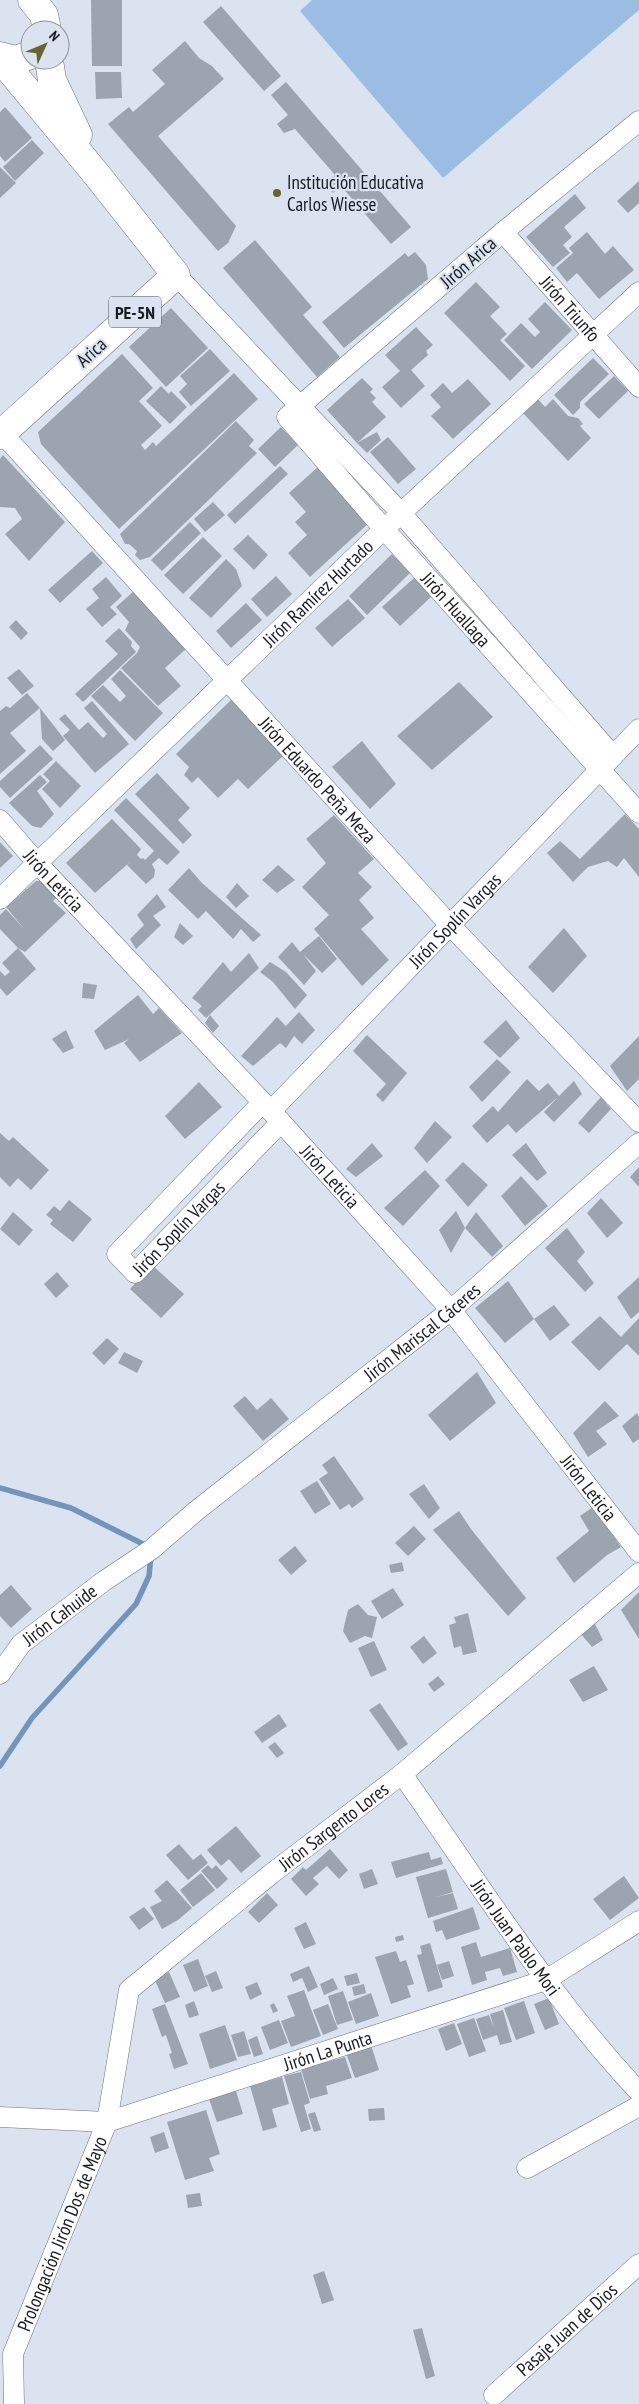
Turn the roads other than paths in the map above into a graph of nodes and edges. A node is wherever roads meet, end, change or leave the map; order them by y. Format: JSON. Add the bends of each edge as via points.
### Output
{"nodes":[{"id":1,"x":0,"y":57,"type":"edge"},
{"id":2,"x":20,"y":59,"type":"edge"},
{"id":3,"x":50,"y":70,"type":"edge"},
{"id":4,"x":639,"y":121,"type":"edge"},
{"id":5,"x":97,"y":175,"type":"junction"},
{"id":6,"x":502,"y":232,"type":"junction"},
{"id":7,"x":176,"y":275,"type":"junction"},
{"id":8,"x":639,"y":292,"type":"edge"},
{"id":9,"x":594,"y":335,"type":"junction"},
{"id":10,"x":639,"y":387,"type":"edge"},
{"id":11,"x":300,"y":407,"type":"junction"},
{"id":12,"x":1,"y":434,"type":"edge"},
{"id":13,"x":401,"y":513,"type":"junction"},
{"id":14,"x":384,"y":529,"type":"junction"},
{"id":15,"x":226,"y":680,"type":"junction"},
{"id":16,"x":639,"y":729,"type":"edge"},
{"id":17,"x":607,"y":763,"type":"junction"},
{"id":18,"x":639,"y":813,"type":"edge"},
{"id":19,"x":0,"y":820,"type":"edge"},
{"id":20,"x":38,"y":864,"type":"junction"},
{"id":21,"x":0,"y":898,"type":"edge"},
{"id":22,"x":449,"y":924,"type":"junction"},
{"id":23,"x":271,"y":1112,"type":"junction"},
{"id":24,"x":639,"y":1122,"type":"edge"},
{"id":25,"x":639,"y":1143,"type":"edge"},
{"id":26,"x":451,"y":1310,"type":"junction"},
{"id":27,"x":639,"y":1552,"type":"edge"},
{"id":28,"x":639,"y":1573,"type":"edge"},
{"id":29,"x":104,"y":1582,"type":"joint"},
{"id":30,"x":0,"y":1674,"type":"edge"},
{"id":31,"x":402,"y":1774,"type":"junction"},
{"id":32,"x":639,"y":1921,"type":"edge"},
{"id":33,"x":546,"y":1980,"type":"junction"},
{"id":34,"x":639,"y":2092,"type":"edge"},
{"id":35,"x":639,"y":2106,"type":"edge"},
{"id":36,"x":0,"y":2117,"type":"edge"},
{"id":37,"x":108,"y":2122,"type":"junction"},
{"id":38,"x":527,"y":2168,"type":"dead end"},
{"id":39,"x":639,"y":2264,"type":"edge"},
{"id":40,"x":494,"y":2395,"type":"dead end"},
{"id":41,"x":14,"y":2404,"type":"edge"}],
"edges":[{"from":1,"to":2,"type":"highway","number":"PE-5N"},
{"from":1,"to":5,"type":"highway","number":"PE-5N"},
{"from":3,"to":5,"type":"highway","number":"PE-5N","via":[[52,80]]},
{"from":4,"to":6,"type":"street","name":"Jirón Arica"},
{"from":5,"to":7,"type":"highway","number":"PE-5N"},
{"from":6,"to":9,"type":"street","name":"Jirón Triunfo"},
{"from":6,"to":11,"type":"street","name":"Jirón Arica"},
{"from":7,"to":11,"type":"street","name":"Jirón Huallaga"},
{"from":7,"to":12,"type":"highway","name":"Arica","number":"PE-5N"},
{"from":8,"to":9,"type":"street","name":"Jirón Ramírez Hurtado"},
{"from":9,"to":10,"type":"street","name":"Jirón Triunfo"},
{"from":9,"to":13,"type":"street","name":"Jirón Ramírez Hurtado"},
{"from":11,"to":13,"type":"street","name":"Jirón Huallaga"},
{"from":11,"to":14,"type":"street","name":"Jirón Huallaga","via":[[288,417]]},
{"from":12,"to":15,"type":"street","name":"Jirón Eduardo Peña Meza"},
{"from":13,"to":14,"type":"street","name":"Jirón Ramírez Hurtado"},
{"from":13,"to":17,"type":"street","name":"Jirón Huallaga"},
{"from":14,"to":15,"type":"street","name":"Jirón Ramírez Hurtado"},
{"from":14,"to":17,"type":"street","name":"Jirón Huallaga"},
{"from":15,"to":20,"type":"street","name":"Jirón Ramírez Hurtado"},
{"from":15,"to":22,"type":"street","name":"Jirón Eduardo Peña Meza"},
{"from":16,"to":17,"type":"street","name":"Jirón Soplín Vargas"},
{"from":17,"to":18,"type":"street","name":"Jirón Huallaga"},
{"from":17,"to":22,"type":"street","name":"Jirón Soplín Vargas"},
{"from":19,"to":20,"type":"street","name":"Jirón Leticia"},
{"from":20,"to":21,"type":"street","name":"Jirón Ramírez Hurtado"},
{"from":20,"to":23,"type":"street","name":"Jirón Leticia"},
{"from":22,"to":23,"type":"street","name":"Jirón Soplín Vargas"},
{"from":22,"to":24,"type":"street","name":"Jirón Eduardo Peña Meza"},
{"from":23,"to":23,"type":"street","name":"Jirón Soplín Vargas","via":[[117,1254],[136,1272]]},
{"from":23,"to":26,"type":"street","name":"Jirón Leticia"},
{"from":25,"to":26,"type":"street","name":"Jirón Mariscal Cáceres"},
{"from":26,"to":27,"type":"street","name":"Jirón Leticia"},
{"from":26,"to":29,"type":"street","name":"Jirón Mariscal Cáceres","via":[[152,1549]]},
{"from":28,"to":31,"type":"street","name":"Jirón Sargento Lores"},
{"from":29,"to":30,"type":"street","name":"Jirón Cahuide","via":[[21,1644]]},
{"from":31,"to":33,"type":"street","name":"Jirón Juan Pablo Mori"},
{"from":31,"to":37,"type":"street","name":"Jirón Sargento Lores","via":[[271,1874],[129,1990]]},
{"from":32,"to":33,"type":"street","name":"Jirón La Punta"},
{"from":33,"to":34,"type":"street","name":"Jirón Juan Pablo Mori"},
{"from":33,"to":37,"type":"street","name":"Jirón La Punta"},
{"from":35,"to":38,"type":"street"},
{"from":36,"to":37,"type":"street","name":"Jirón La Punta"},
{"from":37,"to":41,"type":"street","name":"Prolongación Jirón Dos de Mayo","via":[[13,2354]]},
{"from":39,"to":40,"type":"street","name":"Pasaje Juan de Dios"}]}
